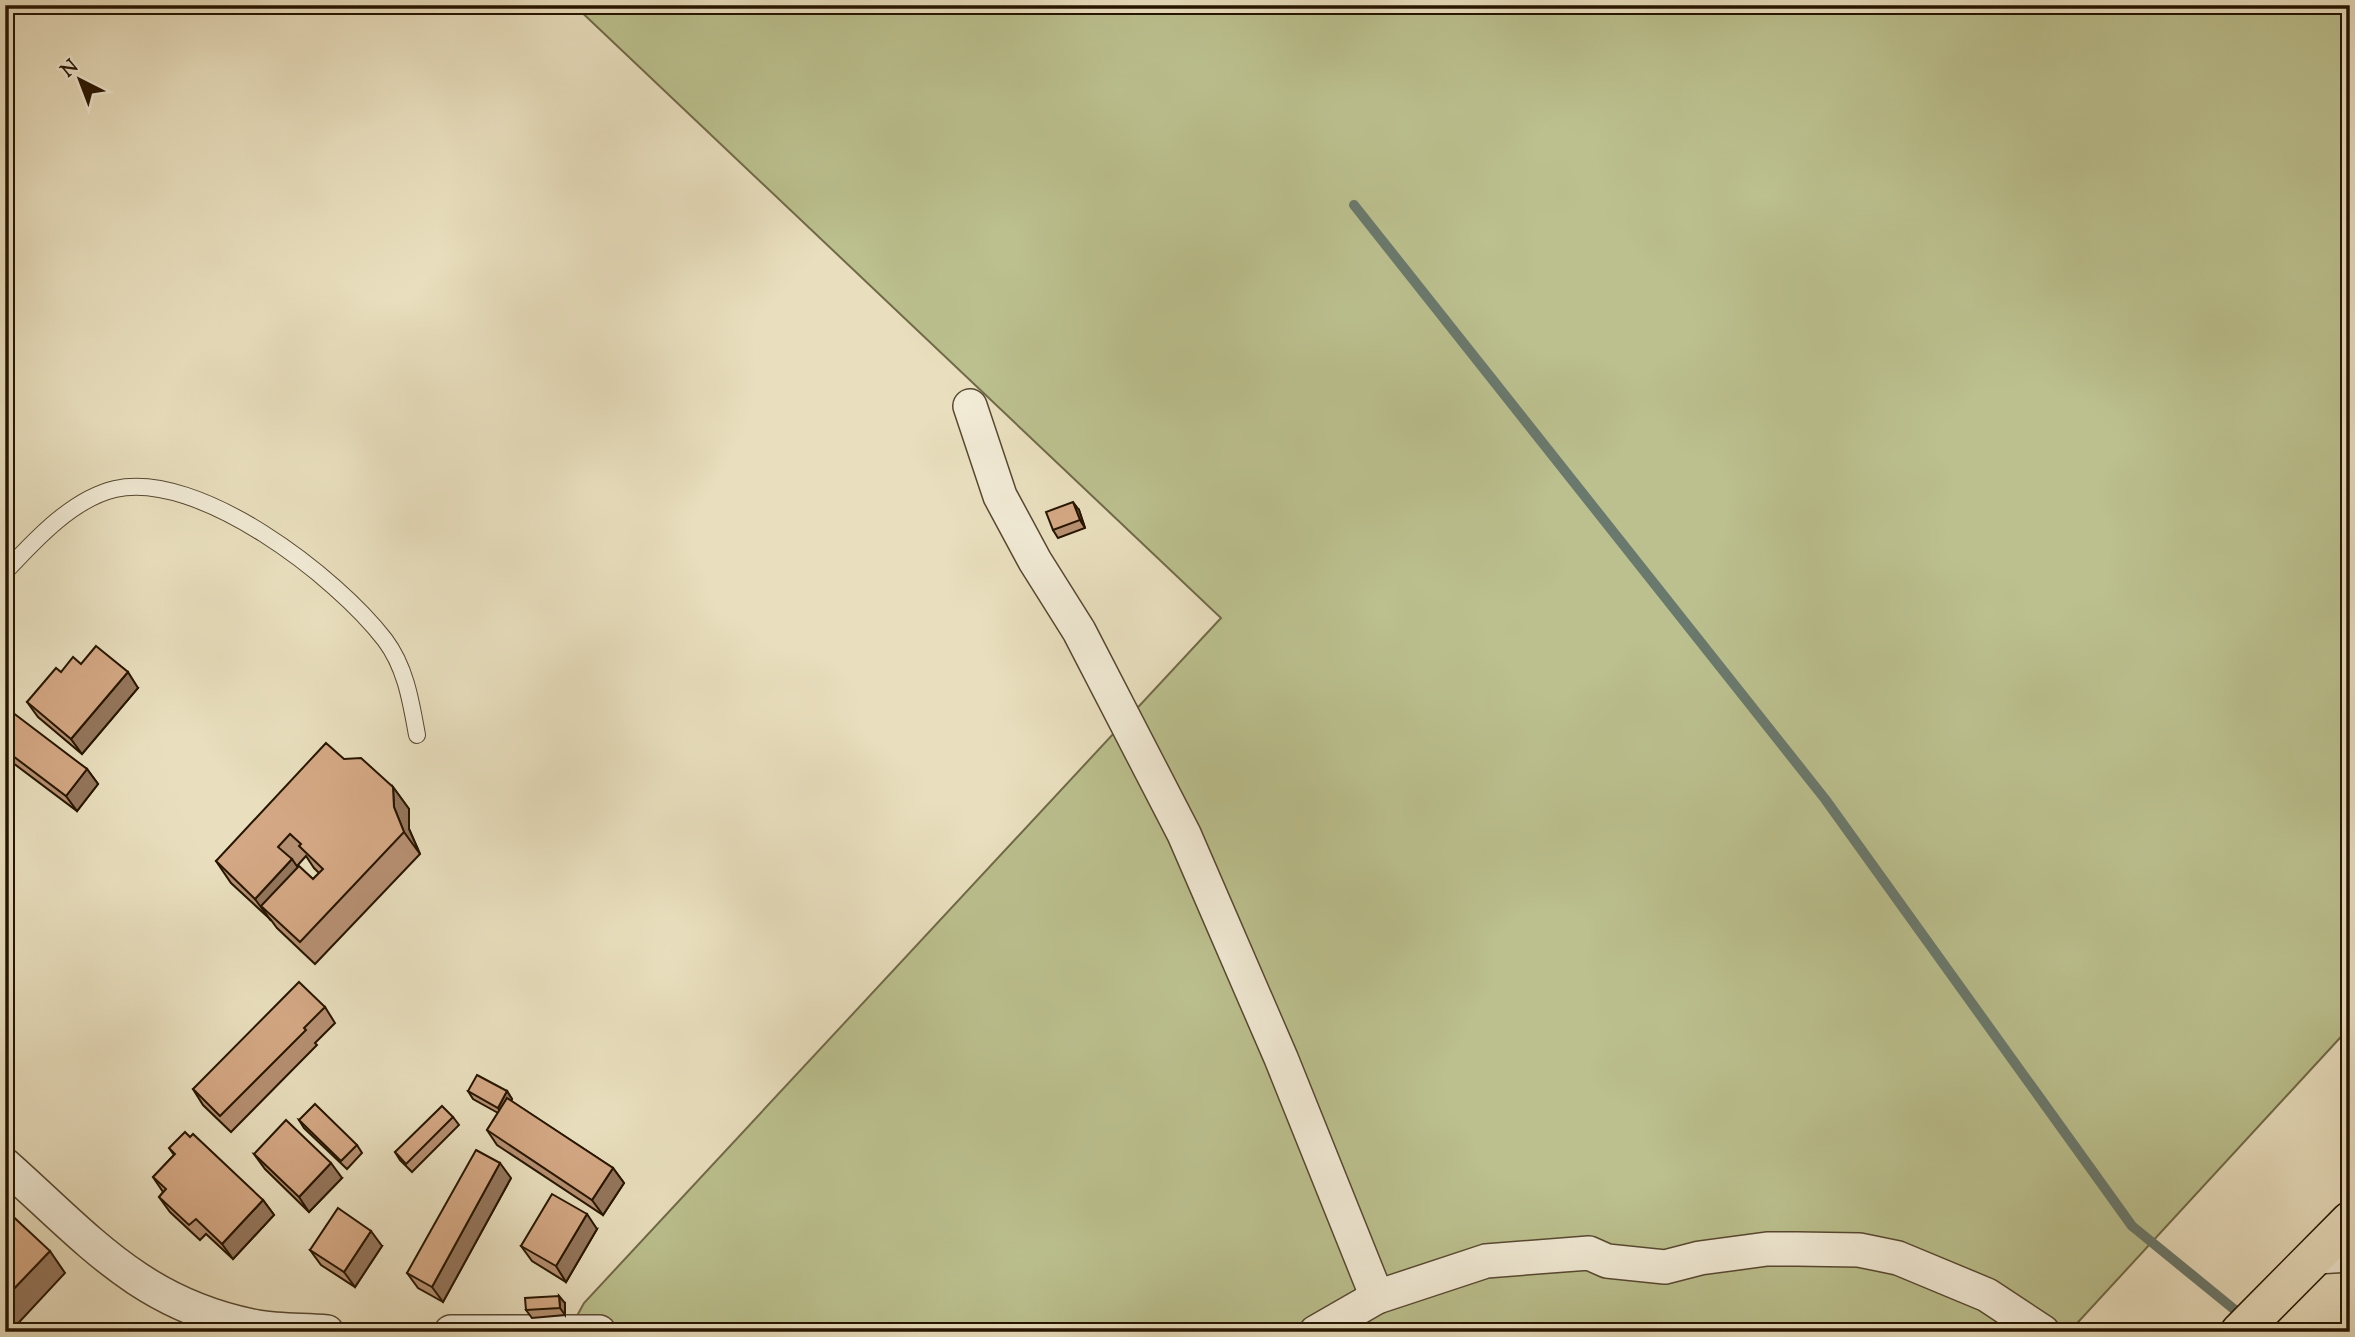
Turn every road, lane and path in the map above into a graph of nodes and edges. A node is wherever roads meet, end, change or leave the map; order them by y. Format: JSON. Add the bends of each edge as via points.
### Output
{"nodes":[{"id":1,"x":970,"y":406,"type":"dead end"},
{"id":2,"x":5,"y":572,"type":"edge"},
{"id":3,"x":417,"y":735,"type":"dead end"},
{"id":4,"x":5,"y":1164,"type":"edge"},
{"id":5,"x":2350,"y":1221,"type":"edge"},
{"id":6,"x":2333,"y":1256,"type":"edge"},
{"id":7,"x":1377,"y":1297,"type":"junction"},
{"id":8,"x":196,"y":1322,"type":"edge"},
{"id":9,"x":327,"y":1332,"type":"edge"},
{"id":10,"x":451,"y":1332,"type":"edge"},
{"id":11,"x":599,"y":1332,"type":"edge"},
{"id":12,"x":1316,"y":1332,"type":"edge"},
{"id":13,"x":2043,"y":1332,"type":"edge"},
{"id":14,"x":2240,"y":1332,"type":"edge"}],
"edges":[{"from":1,"to":7,"type":"street","via":[[1000,496],[1079,631],[1184,834]]},
{"from":2,"to":3,"type":"lane","via":[[83,503],[116,489],[157,489],[224,510],[330,584],[385,640],[401,668]]},
{"from":4,"to":8,"type":"street","via":[[105,1258]]},
{"from":5,"to":6,"type":"highway"},
{"from":6,"to":14,"type":"highway","via":[[2282,1289]]},
{"from":7,"to":12,"type":"street"},
{"from":7,"to":13,"type":"street","via":[[1486,1261],[1554,1254],[1589,1253],[1607,1261],[1665,1267],[1767,1249],[1859,1250],[1945,1275],[1999,1302]]},
{"from":8,"to":9,"type":"street"},
{"from":10,"to":11,"type":"street"}]}
